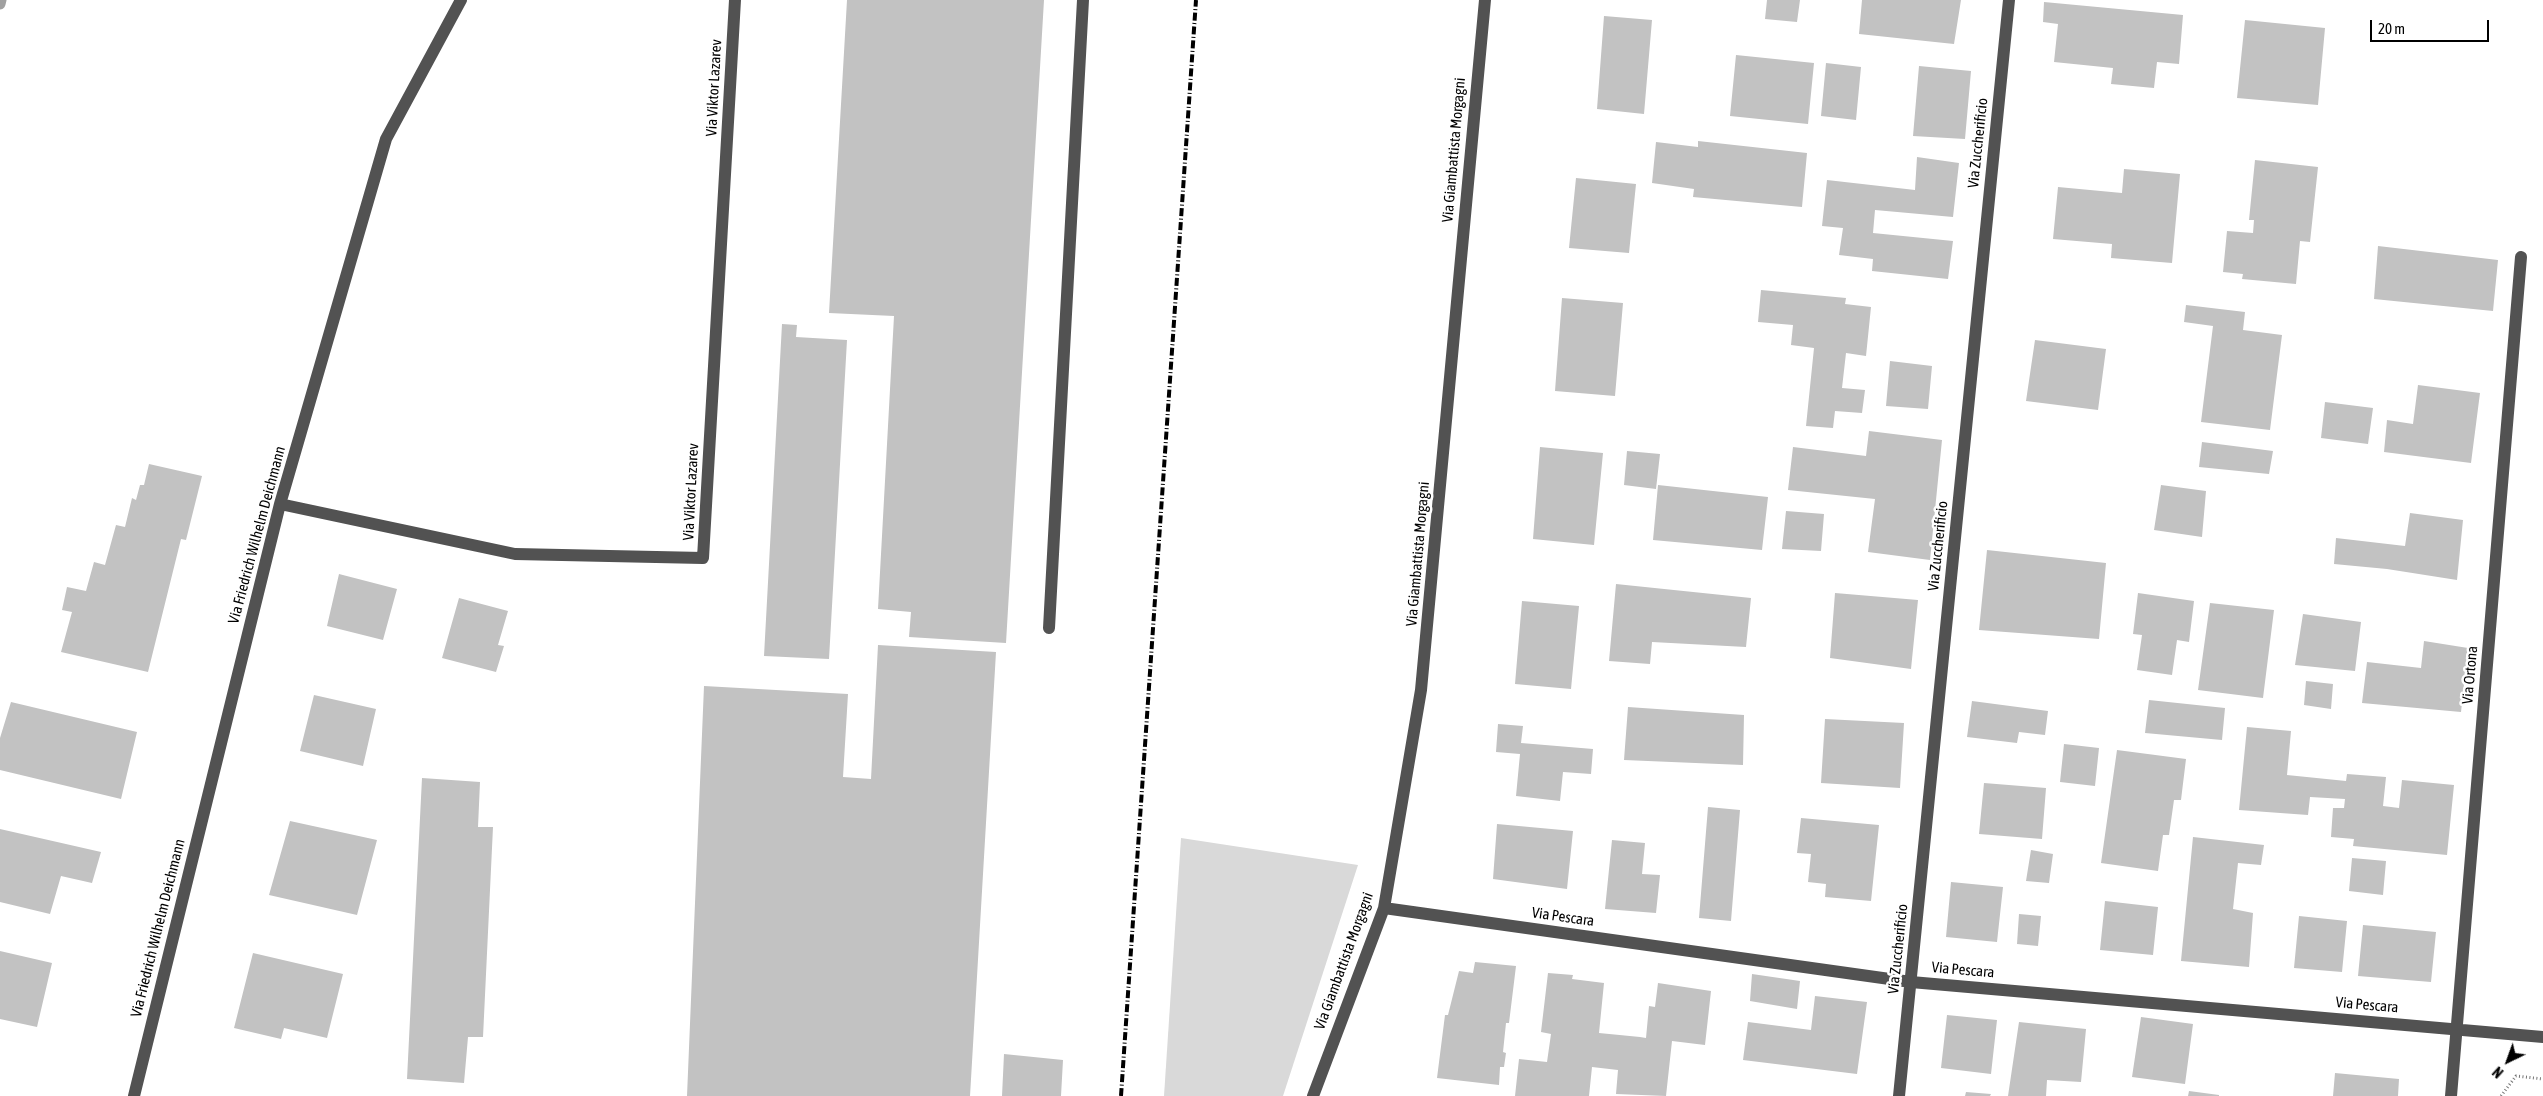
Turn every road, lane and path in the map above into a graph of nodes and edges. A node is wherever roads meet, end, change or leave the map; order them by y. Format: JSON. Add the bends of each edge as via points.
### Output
{"nodes":[{"id":1,"x":461,"y":0,"type":"edge"},
{"id":2,"x":735,"y":0,"type":"edge"},
{"id":3,"x":1083,"y":0,"type":"edge"},
{"id":4,"x":1485,"y":0,"type":"edge"},
{"id":5,"x":2009,"y":0,"type":"edge"},
{"id":6,"x":2521,"y":258,"type":"dead end"},
{"id":7,"x":280,"y":504,"type":"junction"},
{"id":8,"x":1049,"y":628,"type":"dead end"},
{"id":9,"x":1384,"y":908,"type":"junction"},
{"id":10,"x":1911,"y":982,"type":"junction"},
{"id":11,"x":2456,"y":1029,"type":"junction"},
{"id":12,"x":2543,"y":1037,"type":"edge"},
{"id":13,"x":2543,"y":1079,"type":"edge"},
{"id":14,"x":134,"y":1096,"type":"edge"},
{"id":15,"x":1313,"y":1096,"type":"edge"},
{"id":16,"x":1899,"y":1096,"type":"edge"},
{"id":17,"x":2451,"y":1096,"type":"edge"},
{"id":18,"x":2502,"y":1096,"type":"edge"}],
"edges":[{"from":1,"to":7,"type":"street","name":"Via Friedrich Wilhelm Deichmann","via":[[386,139]]},
{"from":2,"to":7,"type":"street","name":"Via Viktor Lazarev","via":[[703,558],[515,554]]},
{"from":3,"to":8,"type":"street"},
{"from":4,"to":9,"type":"street","name":"Via Giambattista Morgagni","via":[[1421,690]]},
{"from":5,"to":10,"type":"street","name":"Via Zuccherificio"},
{"from":6,"to":11,"type":"street","name":"Via Ortona"},
{"from":7,"to":14,"type":"street","name":"Via Friedrich Wilhelm Deichmann"},
{"from":9,"to":10,"type":"street","name":"Via Pescara"},
{"from":9,"to":15,"type":"street","name":"Via Giambattista Morgagni"},
{"from":10,"to":11,"type":"street","name":"Via Pescara"},
{"from":10,"to":16,"type":"street","name":"Via Zuccherificio"},
{"from":11,"to":12,"type":"street","name":"Via Pescara"},
{"from":11,"to":17,"type":"street","name":"Via Ortona"},
{"from":13,"to":18,"type":"path","via":[[2516,1076]]}]}
